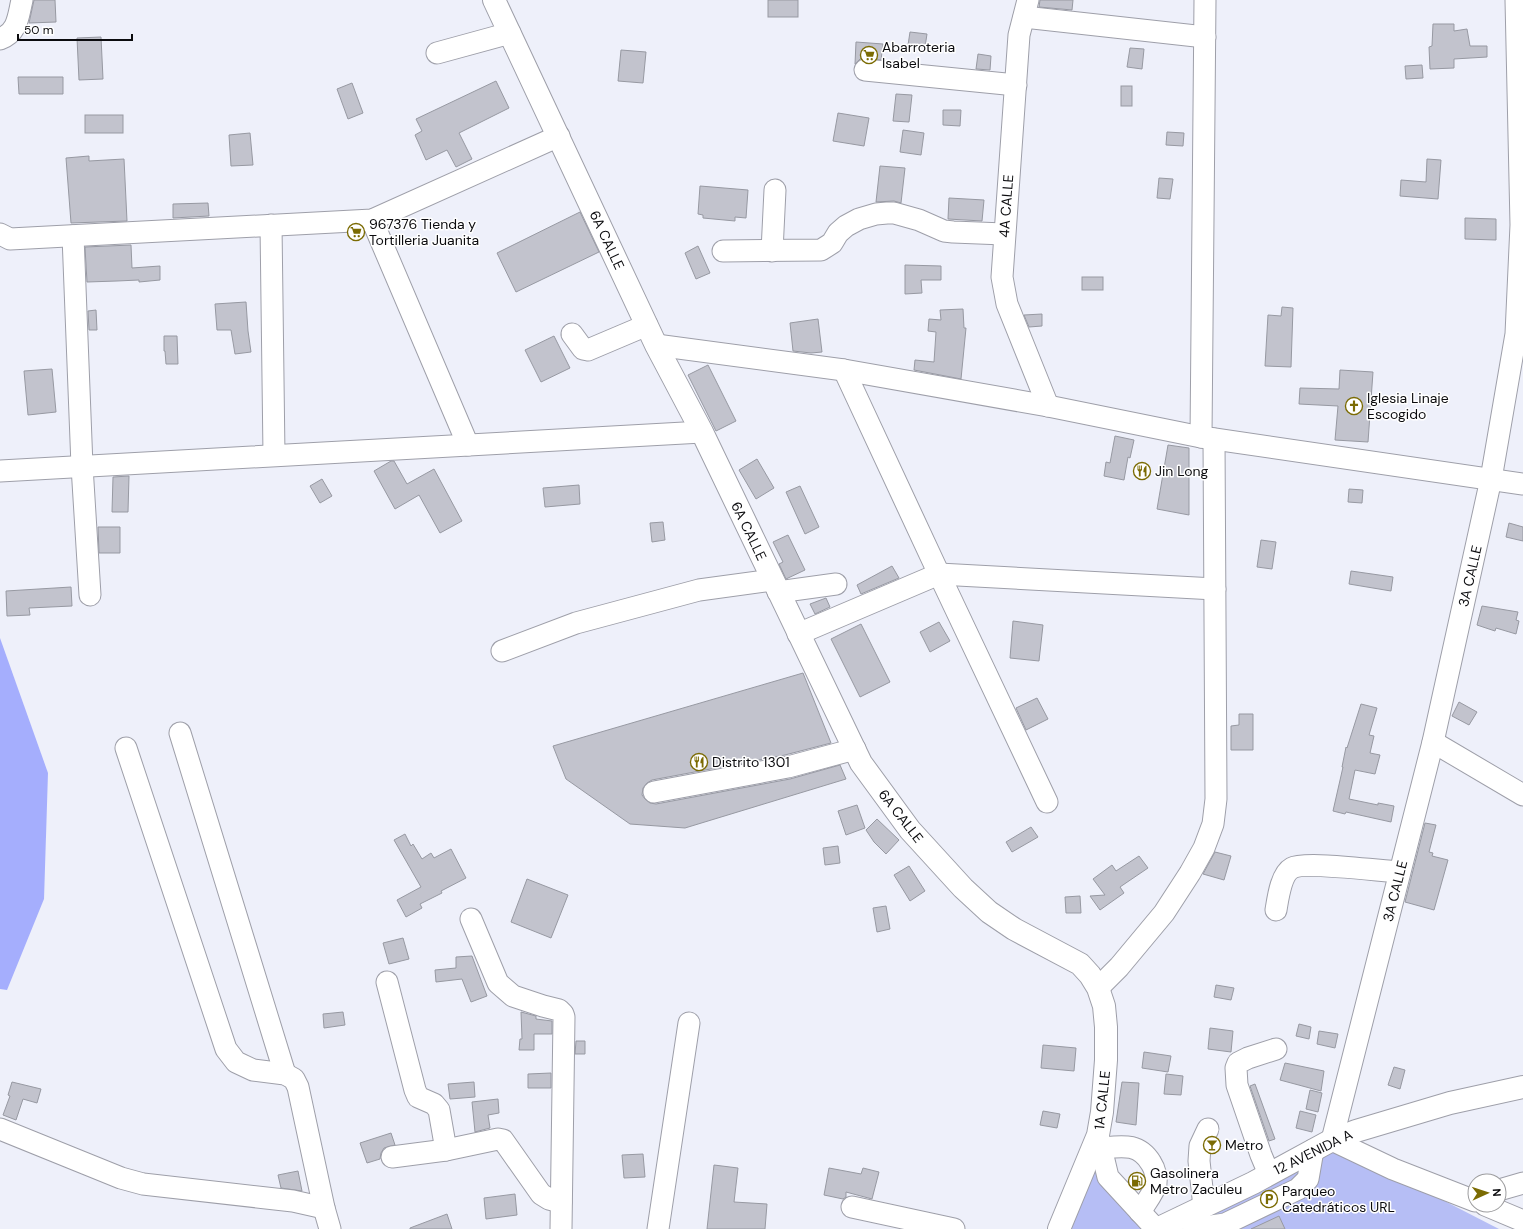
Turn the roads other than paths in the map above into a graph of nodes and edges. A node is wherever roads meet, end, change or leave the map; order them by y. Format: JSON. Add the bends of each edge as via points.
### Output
{"nodes":[{"id":1,"x":22,"y":0,"type":"edge"},
{"id":2,"x":494,"y":0,"type":"edge"},
{"id":3,"x":1205,"y":0,"type":"edge"},
{"id":4,"x":1516,"y":0,"type":"edge"},
{"id":5,"x":1026,"y":9,"type":"edge"},
{"id":6,"x":510,"y":33,"type":"junction"},
{"id":7,"x":1204,"y":37,"type":"junction"},
{"id":8,"x":0,"y":39,"type":"edge"},
{"id":9,"x":437,"y":53,"type":"dead end"},
{"id":10,"x":865,"y":70,"type":"dead end"},
{"id":11,"x":1016,"y":85,"type":"junction"},
{"id":12,"x":1521,"y":132,"type":"edge"},
{"id":13,"x":559,"y":136,"type":"junction"},
{"id":14,"x":775,"y":190,"type":"dead end"},
{"id":15,"x":372,"y":220,"type":"junction"},
{"id":16,"x":271,"y":225,"type":"junction"},
{"id":17,"x":0,"y":234,"type":"edge"},
{"id":18,"x":1004,"y":234,"type":"junction"},
{"id":19,"x":73,"y":236,"type":"junction"},
{"id":20,"x":723,"y":251,"type":"dead end"},
{"id":21,"x":772,"y":251,"type":"junction"},
{"id":22,"x":1520,"y":299,"type":"edge"},
{"id":23,"x":647,"y":325,"type":"junction"},
{"id":24,"x":572,"y":334,"type":"dead end"},
{"id":25,"x":656,"y":345,"type":"junction"},
{"id":26,"x":844,"y":370,"type":"junction"},
{"id":27,"x":1048,"y":406,"type":"junction"},
{"id":28,"x":702,"y":432,"type":"junction"},
{"id":29,"x":1207,"y":438,"type":"junction"},
{"id":30,"x":468,"y":445,"type":"junction"},
{"id":31,"x":274,"y":455,"type":"junction"},
{"id":32,"x":82,"y":466,"type":"junction"},
{"id":33,"x":0,"y":470,"type":"edge"},
{"id":34,"x":1491,"y":479,"type":"junction"},
{"id":35,"x":1523,"y":484,"type":"edge"},
{"id":36,"x":939,"y":574,"type":"junction"},
{"id":37,"x":836,"y":584,"type":"dead end"},
{"id":38,"x":775,"y":586,"type":"junction"},
{"id":39,"x":1215,"y":589,"type":"junction"},
{"id":40,"x":90,"y":595,"type":"dead end"},
{"id":41,"x":798,"y":634,"type":"junction"},
{"id":42,"x":502,"y":651,"type":"dead end"},
{"id":43,"x":180,"y":733,"type":"dead end"},
{"id":44,"x":1433,"y":742,"type":"junction"},
{"id":45,"x":126,"y":748,"type":"dead end"},
{"id":46,"x":855,"y":749,"type":"junction"},
{"id":47,"x":654,"y":792,"type":"dead end"},
{"id":48,"x":1523,"y":795,"type":"edge"},
{"id":49,"x":1047,"y":802,"type":"dead end"},
{"id":50,"x":1399,"y":872,"type":"junction"},
{"id":51,"x":1276,"y":910,"type":"dead end"},
{"id":52,"x":472,"y":919,"type":"dead end"},
{"id":53,"x":386,"y":982,"type":"dead end"},
{"id":54,"x":1098,"y":988,"type":"junction"},
{"id":55,"x":689,"y":1023,"type":"dead end"},
{"id":56,"x":1276,"y":1049,"type":"dead end"},
{"id":57,"x":285,"y":1074,"type":"junction"},
{"id":58,"x":1523,"y":1087,"type":"edge"},
{"id":59,"x":0,"y":1128,"type":"edge"},
{"id":60,"x":1208,"y":1129,"type":"dead end"},
{"id":61,"x":1100,"y":1142,"type":"junction"},
{"id":62,"x":1322,"y":1145,"type":"junction"},
{"id":63,"x":446,"y":1150,"type":"junction"},
{"id":64,"x":392,"y":1157,"type":"dead end"},
{"id":65,"x":1269,"y":1174,"type":"junction"},
{"id":66,"x":1523,"y":1183,"type":"edge"},
{"id":67,"x":1507,"y":1188,"type":"edge"},
{"id":68,"x":1467,"y":1197,"type":"edge"},
{"id":69,"x":561,"y":1202,"type":"junction"},
{"id":70,"x":1204,"y":1206,"type":"junction"},
{"id":71,"x":852,"y":1207,"type":"dead end"},
{"id":72,"x":324,"y":1208,"type":"junction"},
{"id":73,"x":1140,"y":1212,"type":"junction"},
{"id":74,"x":1505,"y":1213,"type":"edge"},
{"id":75,"x":1182,"y":1217,"type":"junction"},
{"id":76,"x":1523,"y":1221,"type":"edge"},
{"id":77,"x":330,"y":1229,"type":"edge"},
{"id":78,"x":561,"y":1229,"type":"edge"},
{"id":79,"x":658,"y":1229,"type":"edge"},
{"id":80,"x":954,"y":1229,"type":"edge"},
{"id":81,"x":1060,"y":1229,"type":"edge"},
{"id":82,"x":1157,"y":1229,"type":"edge"}],
"edges":[{"from":1,"to":8,"type":"street","via":[[17,23],[11,33]]},
{"from":2,"to":6,"type":"main road","name":"6A CALLE"},
{"from":3,"to":7,"type":"street"},
{"from":4,"to":12,"type":"street","name":"3A CALLE"},
{"from":5,"to":7,"type":"street"},
{"from":5,"to":11,"type":"street","name":"4A CALLE","via":[[1019,35]]},
{"from":6,"to":9,"type":"street"},
{"from":6,"to":13,"type":"main road","name":"6A CALLE"},
{"from":7,"to":29,"type":"street"},
{"from":10,"to":11,"type":"street"},
{"from":11,"to":18,"type":"street","name":"4A CALLE"},
{"from":12,"to":22,"type":"street","name":"3A CALLE"},
{"from":13,"to":15,"type":"street"},
{"from":13,"to":23,"type":"main road","name":"6A CALLE"},
{"from":14,"to":21,"type":"street"},
{"from":15,"to":16,"type":"street"},
{"from":15,"to":30,"type":"street"},
{"from":16,"to":19,"type":"street"},
{"from":16,"to":31,"type":"street"},
{"from":17,"to":19,"type":"street","via":[[10,239]]},
{"from":18,"to":21,"type":"street","via":[[944,231],[919,220],[887,213],[859,219],[846,226],[832,243],[821,250]]},
{"from":18,"to":27,"type":"street","name":"4A CALLE","via":[[1002,278],[1007,304]]},
{"from":19,"to":32,"type":"street"},
{"from":20,"to":21,"type":"street"},
{"from":22,"to":34,"type":"street","name":"3A CALLE"},
{"from":23,"to":24,"type":"street","via":[[588,350],[583,349]]},
{"from":23,"to":25,"type":"main road","name":"6A CALLE"},
{"from":25,"to":26,"type":"street"},
{"from":25,"to":28,"type":"main road","name":"6A CALLE"},
{"from":26,"to":27,"type":"street"},
{"from":26,"to":36,"type":"street"},
{"from":27,"to":29,"type":"street"},
{"from":28,"to":30,"type":"street"},
{"from":28,"to":38,"type":"main road","name":"6A CALLE"},
{"from":29,"to":34,"type":"street"},
{"from":29,"to":39,"type":"street"},
{"from":30,"to":31,"type":"street"},
{"from":31,"to":32,"type":"street"},
{"from":32,"to":33,"type":"street"},
{"from":32,"to":40,"type":"street"},
{"from":34,"to":35,"type":"street"},
{"from":34,"to":44,"type":"street","name":"3A CALLE"},
{"from":36,"to":39,"type":"street"},
{"from":36,"to":41,"type":"street"},
{"from":36,"to":49,"type":"street"},
{"from":37,"to":38,"type":"street"},
{"from":38,"to":41,"type":"main road","name":"6A CALLE"},
{"from":38,"to":42,"type":"street","via":[[699,590],[576,623]]},
{"from":39,"to":54,"type":"street","via":[[1216,799],[1213,824],[1204,848],[1164,913]]},
{"from":41,"to":46,"type":"main road","name":"6A CALLE"},
{"from":43,"to":57,"type":"street"},
{"from":44,"to":48,"type":"street"},
{"from":44,"to":50,"type":"street","name":"3A CALLE"},
{"from":45,"to":57,"type":"street","via":[[226,1049],[236,1062],[253,1070]]},
{"from":46,"to":47,"type":"street","via":[[788,767]]},
{"from":46,"to":54,"type":"main road","name":"6A CALLE","via":[[861,763],[910,830],[963,888],[989,912],[1014,929],[1080,964]]},
{"from":50,"to":51,"type":"street","via":[[1307,865],[1292,868],[1284,878]]},
{"from":50,"to":62,"type":"street","name":"3A CALLE"},
{"from":52,"to":69,"type":"street","via":[[498,983],[513,996],[559,1010],[564,1017]]},
{"from":53,"to":63,"type":"street","via":[[415,1090],[418,1097],[434,1104],[439,1110]]},
{"from":54,"to":61,"type":"main road","name":"1A CALLE","via":[[1104,1006],[1106,1027]]},
{"from":55,"to":79,"type":"street"},
{"from":56,"to":65,"type":"street","via":[[1248,1058],[1238,1063],[1236,1068],[1237,1085]]},
{"from":57,"to":72,"type":"street","via":[[294,1079],[298,1087]]},
{"from":58,"to":62,"type":"main road","name":"12 AVENIDA A","via":[[1443,1105],[1356,1131]]},
{"from":59,"to":72,"type":"street","via":[[121,1178],[143,1184],[293,1201]]},
{"from":60,"to":70,"type":"street","via":[[1200,1146],[1199,1161]]},
{"from":61,"to":73,"type":"street","via":[[1108,1177]]},
{"from":61,"to":73,"type":"street","via":[[1138,1149],[1146,1154],[1155,1169],[1156,1185]]},
{"from":61,"to":81,"type":"main road","name":"1A CALLE"},
{"from":62,"to":65,"type":"main road","name":"12 AVENIDA A"},
{"from":62,"to":68,"type":"street"},
{"from":62,"to":75,"type":"street","name":"3A CALLE","via":[[1308,1179],[1298,1189],[1225,1224],[1205,1227]]},
{"from":63,"to":64,"type":"street"},
{"from":63,"to":69,"type":"street","via":[[503,1140],[541,1194]]},
{"from":65,"to":70,"type":"main road","name":"12 AVENIDA A"},
{"from":66,"to":67,"type":"street"},
{"from":69,"to":78,"type":"street"},
{"from":70,"to":75,"type":"main road","name":"12 AVENIDA A"},
{"from":71,"to":80,"type":"street"},
{"from":72,"to":77,"type":"street"},
{"from":73,"to":82,"type":"street"},
{"from":74,"to":76,"type":"street"},
{"from":75,"to":82,"type":"main road","name":"12 AVENIDA A"}]}
